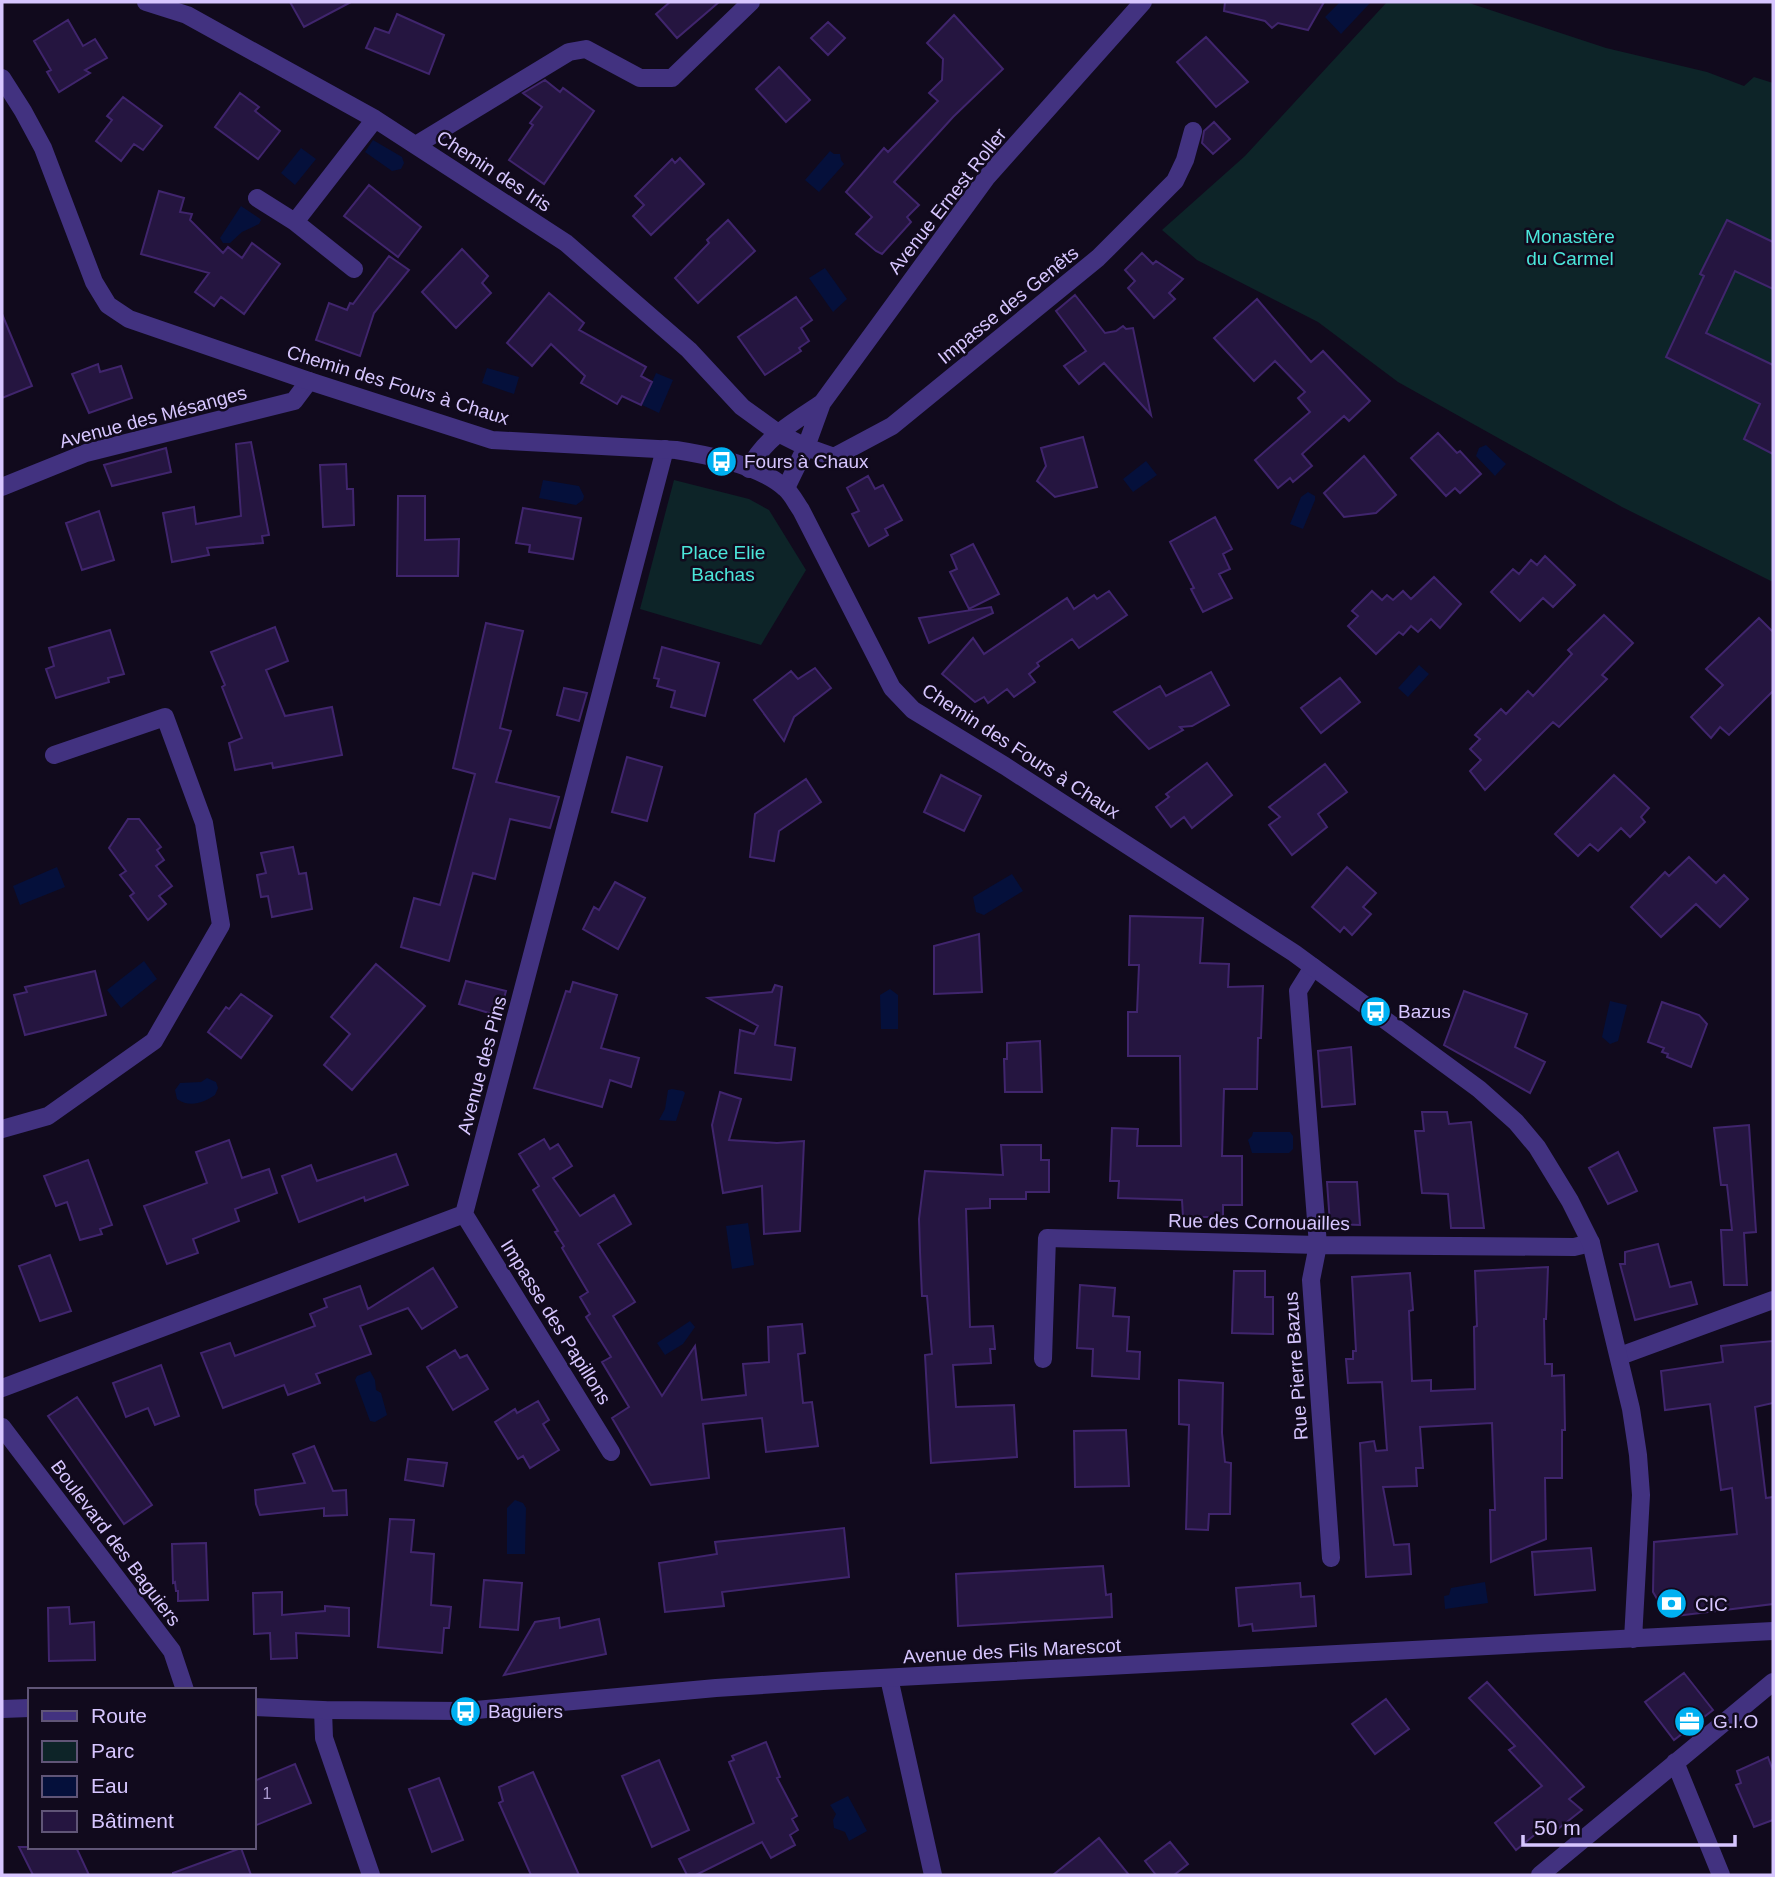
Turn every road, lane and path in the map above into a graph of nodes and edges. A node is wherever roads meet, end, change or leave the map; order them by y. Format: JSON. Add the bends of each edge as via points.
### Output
{"nodes":[{"id":1,"x":146,"y":2,"type":"edge"},
{"id":2,"x":751,"y":2,"type":"edge"},
{"id":3,"x":1143,"y":2,"type":"edge"},
{"id":4,"x":2,"y":78,"type":"edge"},
{"id":5,"x":375,"y":118,"type":"junction"},
{"id":6,"x":1193,"y":131,"type":"dead end"},
{"id":7,"x":415,"y":145,"type":"junction"},
{"id":8,"x":257,"y":198,"type":"dead end"},
{"id":9,"x":295,"y":222,"type":"junction"},
{"id":10,"x":354,"y":269,"type":"dead end"},
{"id":11,"x":309,"y":381,"type":"junction"},
{"id":12,"x":822,"y":403,"type":"junction"},
{"id":13,"x":778,"y":433,"type":"junction"},
{"id":14,"x":806,"y":447,"type":"junction"},
{"id":15,"x":665,"y":449,"type":"junction"},
{"id":16,"x":749,"y":469,"type":"junction"},
{"id":17,"x":2,"y":487,"type":"edge"},
{"id":18,"x":786,"y":488,"type":"junction"},
{"id":19,"x":54,"y":755,"type":"dead end"},
{"id":20,"x":1313,"y":967,"type":"junction"},
{"id":21,"x":2,"y":1129,"type":"edge"},
{"id":22,"x":464,"y":1214,"type":"junction"},
{"id":23,"x":1591,"y":1243,"type":"junction"},
{"id":24,"x":1318,"y":1245,"type":"junction"},
{"id":25,"x":1773,"y":1300,"type":"edge"},
{"id":26,"x":1620,"y":1356,"type":"junction"},
{"id":27,"x":1043,"y":1359,"type":"dead end"},
{"id":28,"x":2,"y":1388,"type":"edge"},
{"id":29,"x":2,"y":1427,"type":"edge"},
{"id":30,"x":611,"y":1452,"type":"dead end"},
{"id":31,"x":1331,"y":1558,"type":"dead end"},
{"id":32,"x":1773,"y":1631,"type":"edge"},
{"id":33,"x":1633,"y":1639,"type":"junction"},
{"id":34,"x":889,"y":1678,"type":"junction"},
{"id":35,"x":1773,"y":1682,"type":"edge"},
{"id":36,"x":184,"y":1688,"type":"edge"},
{"id":37,"x":256,"y":1707,"type":"edge"},
{"id":38,"x":28,"y":1708,"type":"edge"},
{"id":39,"x":2,"y":1709,"type":"edge"},
{"id":40,"x":323,"y":1710,"type":"junction"},
{"id":41,"x":1675,"y":1762,"type":"junction"},
{"id":42,"x":371,"y":1875,"type":"edge"},
{"id":43,"x":933,"y":1875,"type":"edge"},
{"id":44,"x":1540,"y":1875,"type":"edge"},
{"id":45,"x":1721,"y":1875,"type":"edge"}],
"edges":[{"from":1,"to":5,"type":"street","name":"Chemin des Iris","via":[[187,15]]},
{"from":2,"to":7,"type":"street","via":[[672,78],[639,78],[586,49],[569,52]]},
{"from":3,"to":12,"type":"street","name":"Avenue Ernest Roller","via":[[987,177]]},
{"from":4,"to":11,"type":"street","name":"Chemin des Fours à Chaux","via":[[43,148],[94,282],[108,305],[129,319]]},
{"from":5,"to":7,"type":"street","name":"Chemin des Iris"},
{"from":5,"to":9,"type":"street"},
{"from":6,"to":14,"type":"street","name":"Impasse des Genêts","via":[[1175,181],[1087,267],[892,426],[834,457]]},
{"from":7,"to":13,"type":"street","name":"Chemin des Iris","via":[[566,243],[688,350],[742,407]]},
{"from":8,"to":9,"type":"street"},
{"from":9,"to":10,"type":"street"},
{"from":11,"to":15,"type":"street","name":"Chemin des Fours à Chaux","via":[[492,440]]},
{"from":11,"to":17,"type":"street","name":"Avenue des Mésanges","via":[[294,401],[86,453]]},
{"from":12,"to":13,"type":"street","name":"Avenue Ernest Roller"},
{"from":12,"to":14,"type":"street","name":"Avenue Ernest Roller"},
{"from":13,"to":14,"type":"street"},
{"from":13,"to":16,"type":"street","name":"Avenue Ernest Roller","via":[[761,448]]},
{"from":14,"to":18,"type":"street","name":"Avenue Ernest Roller"},
{"from":15,"to":16,"type":"street","name":"Chemin des Fours à Chaux"},
{"from":15,"to":22,"type":"street","name":"Avenue des Pins"},
{"from":16,"to":18,"type":"street","name":"Chemin des Fours à Chaux"},
{"from":18,"to":20,"type":"street","name":"Chemin des Fours à Chaux","via":[[802,510],[892,688],[913,710]]},
{"from":19,"to":21,"type":"street","via":[[166,716],[204,823],[220,926],[153,1041],[48,1116]]},
{"from":20,"to":23,"type":"street","name":"Chemin des Fours à Chaux","via":[[1479,1089],[1516,1122],[1537,1147]]},
{"from":20,"to":24,"type":"street","name":"Rue Pierre Bazus","via":[[1298,991]]},
{"from":22,"to":28,"type":"street"},
{"from":22,"to":30,"type":"street","name":"Impasse des Papillons"},
{"from":23,"to":24,"type":"street","name":"Rue des Cornouailles","via":[[1574,1247]]},
{"from":23,"to":26,"type":"street","name":"Chemin des Fours à Chaux"},
{"from":24,"to":27,"type":"street","name":"Rue des Cornouailles","via":[[1047,1238]]},
{"from":24,"to":31,"type":"street","name":"Rue Pierre Bazus","via":[[1311,1280]]},
{"from":25,"to":26,"type":"street"},
{"from":26,"to":33,"type":"street","name":"Chemin des Fours à Chaux","via":[[1639,1455],[1641,1496]]},
{"from":29,"to":36,"type":"street","name":"Boulevard des Baguiers","via":[[172,1651]]},
{"from":32,"to":33,"type":"street","name":"Avenue des Fils Marescot"},
{"from":33,"to":34,"type":"street","name":"Avenue des Fils Marescot"},
{"from":34,"to":40,"type":"street","name":"Avenue des Fils Marescot","via":[[466,1710]]},
{"from":34,"to":43,"type":"street"},
{"from":35,"to":41,"type":"street"},
{"from":37,"to":40,"type":"street","name":"Avenue des Fils Marescot"},
{"from":38,"to":39,"type":"street"},
{"from":40,"to":42,"type":"street","via":[[324,1738]]},
{"from":41,"to":44,"type":"street"},
{"from":41,"to":45,"type":"street"}]}
